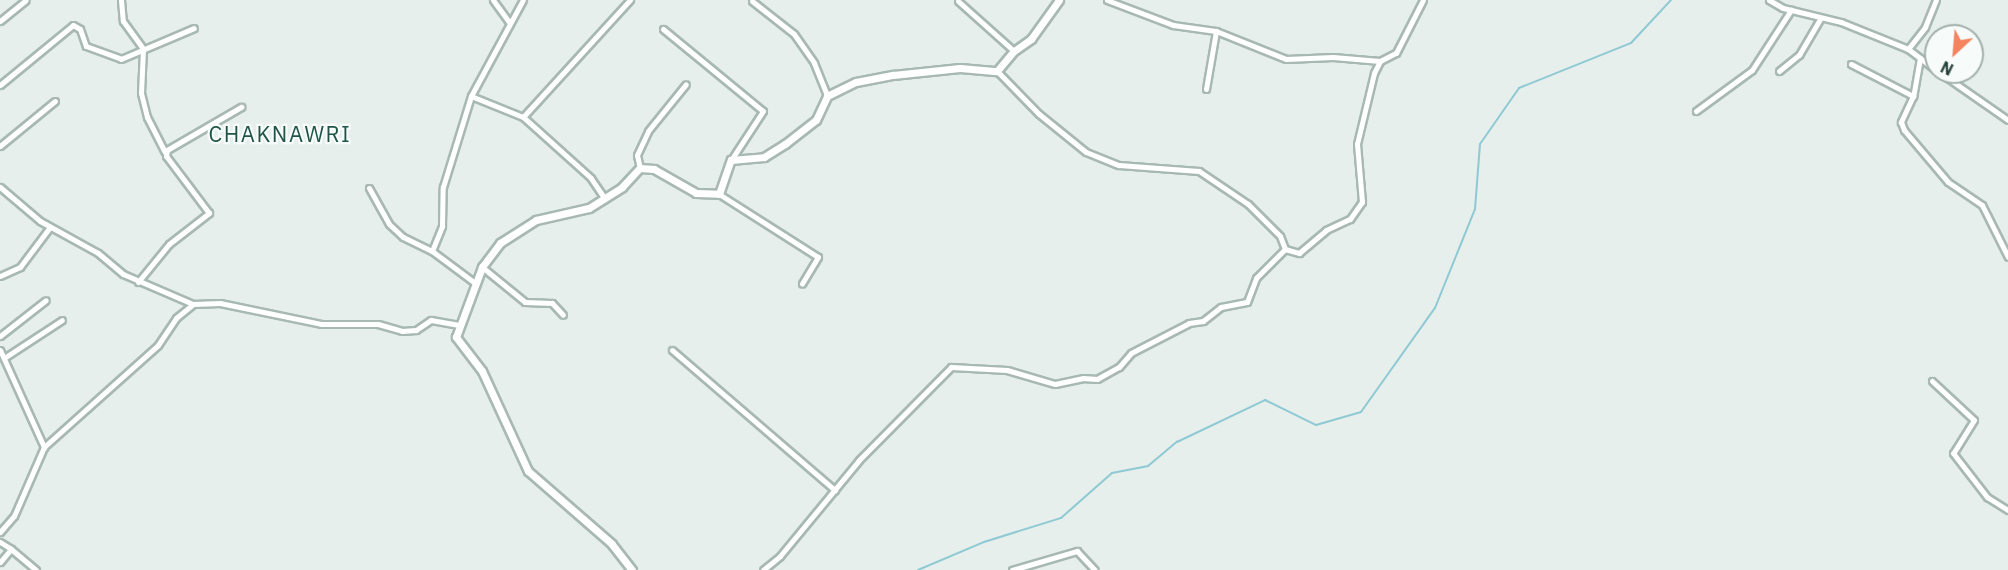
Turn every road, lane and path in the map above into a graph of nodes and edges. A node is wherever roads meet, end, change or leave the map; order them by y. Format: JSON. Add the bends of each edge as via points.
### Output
{"nodes":[{"id":1,"x":26,"y":0,"type":"edge"},
{"id":2,"x":121,"y":0,"type":"edge"},
{"id":3,"x":493,"y":0,"type":"edge"},
{"id":4,"x":523,"y":0,"type":"edge"},
{"id":5,"x":630,"y":0,"type":"edge"},
{"id":6,"x":1059,"y":0,"type":"edge"},
{"id":7,"x":1107,"y":0,"type":"edge"},
{"id":8,"x":1423,"y":0,"type":"edge"},
{"id":9,"x":1769,"y":0,"type":"edge"},
{"id":10,"x":1936,"y":0,"type":"edge"},
{"id":11,"x":752,"y":1,"type":"edge"},
{"id":12,"x":958,"y":2,"type":"edge"},
{"id":13,"x":1791,"y":10,"type":"junction"},
{"id":14,"x":1820,"y":19,"type":"junction"},
{"id":15,"x":0,"y":21,"type":"edge"},
{"id":16,"x":509,"y":22,"type":"junction"},
{"id":17,"x":194,"y":28,"type":"dead end"},
{"id":18,"x":663,"y":29,"type":"dead end"},
{"id":19,"x":1216,"y":31,"type":"junction"},
{"id":20,"x":144,"y":49,"type":"junction"},
{"id":21,"x":1908,"y":50,"type":"junction"},
{"id":22,"x":1014,"y":51,"type":"junction"},
{"id":23,"x":1920,"y":58,"type":"junction"},
{"id":24,"x":1380,"y":61,"type":"junction"},
{"id":25,"x":1924,"y":61,"type":"edge"},
{"id":26,"x":1851,"y":64,"type":"dead end"},
{"id":27,"x":998,"y":71,"type":"junction"},
{"id":28,"x":1779,"y":71,"type":"dead end"},
{"id":29,"x":686,"y":84,"type":"dead end"},
{"id":30,"x":1956,"y":84,"type":"edge"},
{"id":31,"x":0,"y":85,"type":"edge"},
{"id":32,"x":1206,"y":89,"type":"dead end"},
{"id":33,"x":471,"y":96,"type":"junction"},
{"id":34,"x":827,"y":96,"type":"junction"},
{"id":35,"x":1913,"y":96,"type":"junction"},
{"id":36,"x":55,"y":101,"type":"dead end"},
{"id":37,"x":241,"y":107,"type":"dead end"},
{"id":38,"x":1696,"y":111,"type":"dead end"},
{"id":39,"x":523,"y":117,"type":"junction"},
{"id":40,"x":2008,"y":120,"type":"edge"},
{"id":41,"x":0,"y":146,"type":"edge"},
{"id":42,"x":165,"y":152,"type":"junction"},
{"id":43,"x":731,"y":160,"type":"junction"},
{"id":44,"x":640,"y":168,"type":"junction"},
{"id":45,"x":0,"y":188,"type":"edge"},
{"id":46,"x":369,"y":188,"type":"dead end"},
{"id":47,"x":719,"y":194,"type":"junction"},
{"id":48,"x":605,"y":199,"type":"junction"},
{"id":49,"x":50,"y":227,"type":"junction"},
{"id":50,"x":1285,"y":249,"type":"junction"},
{"id":51,"x":432,"y":251,"type":"junction"},
{"id":52,"x":2008,"y":257,"type":"edge"},
{"id":53,"x":482,"y":267,"type":"junction"},
{"id":54,"x":0,"y":276,"type":"edge"},
{"id":55,"x":138,"y":282,"type":"junction"},
{"id":56,"x":475,"y":283,"type":"junction"},
{"id":57,"x":802,"y":284,"type":"dead end"},
{"id":58,"x":46,"y":300,"type":"dead end"},
{"id":59,"x":193,"y":304,"type":"junction"},
{"id":60,"x":563,"y":315,"type":"dead end"},
{"id":61,"x":62,"y":320,"type":"dead end"},
{"id":62,"x":458,"y":325,"type":"junction"},
{"id":63,"x":0,"y":336,"type":"edge"},
{"id":64,"x":0,"y":350,"type":"edge"},
{"id":65,"x":672,"y":350,"type":"dead end"},
{"id":66,"x":4,"y":358,"type":"junction"},
{"id":67,"x":1932,"y":381,"type":"dead end"},
{"id":68,"x":44,"y":447,"type":"junction"},
{"id":69,"x":835,"y":490,"type":"junction"},
{"id":70,"x":2008,"y":510,"type":"edge"},
{"id":71,"x":0,"y":532,"type":"edge"},
{"id":72,"x":0,"y":542,"type":"edge"},
{"id":73,"x":11,"y":549,"type":"junction"},
{"id":74,"x":0,"y":562,"type":"edge"},
{"id":75,"x":36,"y":570,"type":"edge"},
{"id":76,"x":632,"y":570,"type":"edge"},
{"id":77,"x":763,"y":570,"type":"edge"},
{"id":78,"x":1012,"y":570,"type":"edge"},
{"id":79,"x":1095,"y":570,"type":"edge"}],
"edges":[{"from":1,"to":15,"type":"street"},
{"from":2,"to":20,"type":"street","via":[[123,21]]},
{"from":3,"to":16,"type":"street"},
{"from":4,"to":16,"type":"street"},
{"from":5,"to":39,"type":"street"},
{"from":6,"to":22,"type":"street","via":[[1031,39]]},
{"from":7,"to":19,"type":"street","via":[[1173,25]]},
{"from":8,"to":24,"type":"street","via":[[1396,53]]},
{"from":9,"to":13,"type":"street"},
{"from":10,"to":21,"type":"street"},
{"from":11,"to":34,"type":"street","via":[[794,34],[814,63]]},
{"from":12,"to":22,"type":"street"},
{"from":13,"to":14,"type":"street"},
{"from":13,"to":38,"type":"street","via":[[1752,70]]},
{"from":14,"to":21,"type":"street","via":[[1841,22]]},
{"from":14,"to":28,"type":"street","via":[[1799,55]]},
{"from":16,"to":33,"type":"street"},
{"from":17,"to":20,"type":"street"},
{"from":18,"to":43,"type":"street","via":[[763,111]]},
{"from":19,"to":24,"type":"street","via":[[1286,59]]},
{"from":19,"to":32,"type":"street"},
{"from":20,"to":31,"type":"street","via":[[116,58],[86,46],[74,26]]},
{"from":20,"to":42,"type":"street","via":[[141,93],[147,117]]},
{"from":21,"to":23,"type":"street"},
{"from":22,"to":27,"type":"street"},
{"from":23,"to":25,"type":"street"},
{"from":23,"to":35,"type":"street"},
{"from":24,"to":50,"type":"street","via":[[1357,144],[1363,193],[1357,211],[1299,253]]},
{"from":26,"to":35,"type":"street"},
{"from":27,"to":34,"type":"street","via":[[960,68],[893,75],[856,82]]},
{"from":27,"to":50,"type":"street","via":[[1039,114],[1086,153],[1119,165],[1199,171],[1248,204],[1280,236]]},
{"from":29,"to":44,"type":"street","via":[[648,131],[637,155]]},
{"from":30,"to":40,"type":"street"},
{"from":33,"to":39,"type":"street"},
{"from":33,"to":51,"type":"street","via":[[443,188],[442,226]]},
{"from":34,"to":43,"type":"street","via":[[816,120],[785,144],[764,157]]},
{"from":35,"to":52,"type":"street","via":[[1901,122],[1904,130],[1948,182],[1982,204]]},
{"from":36,"to":41,"type":"street"},
{"from":37,"to":42,"type":"street"},
{"from":39,"to":48,"type":"street","via":[[591,178]]},
{"from":42,"to":55,"type":"street","via":[[209,213],[169,244]]},
{"from":43,"to":47,"type":"street"},
{"from":44,"to":47,"type":"street","via":[[654,169],[696,193]]},
{"from":44,"to":48,"type":"street"},
{"from":45,"to":49,"type":"street"},
{"from":46,"to":51,"type":"street","via":[[389,224],[404,237]]},
{"from":47,"to":57,"type":"street","via":[[818,257]]},
{"from":48,"to":53,"type":"street","via":[[582,210],[536,220],[500,243]]},
{"from":49,"to":54,"type":"street","via":[[24,263]]},
{"from":49,"to":55,"type":"street","via":[[98,253]]},
{"from":50,"to":69,"type":"street","via":[[1256,278],[1247,302],[1221,307],[1203,321],[1189,323],[1131,353],[1119,367],[1097,379],[1055,384],[1007,370],[951,367],[859,460]]},
{"from":51,"to":56,"type":"street"},
{"from":53,"to":56,"type":"street"},
{"from":53,"to":60,"type":"street","via":[[525,302],[552,303]]},
{"from":55,"to":59,"type":"street"},
{"from":56,"to":62,"type":"street"},
{"from":58,"to":63,"type":"street"},
{"from":59,"to":62,"type":"street","via":[[220,303],[321,324],[378,324],[402,331],[416,330],[431,320]]},
{"from":59,"to":68,"type":"street","via":[[176,318],[158,345]]},
{"from":61,"to":66,"type":"street"},
{"from":62,"to":76,"type":"street","via":[[456,338],[482,371],[528,471],[612,544]]},
{"from":64,"to":66,"type":"street"},
{"from":65,"to":69,"type":"street"},
{"from":66,"to":68,"type":"street"},
{"from":67,"to":70,"type":"street","via":[[1974,420],[1953,453],[1987,497]]},
{"from":68,"to":71,"type":"street","via":[[14,516]]},
{"from":69,"to":77,"type":"street","via":[[780,556]]},
{"from":72,"to":73,"type":"street"},
{"from":73,"to":74,"type":"street"},
{"from":73,"to":75,"type":"street"},
{"from":78,"to":79,"type":"street","via":[[1077,551]]}]}
